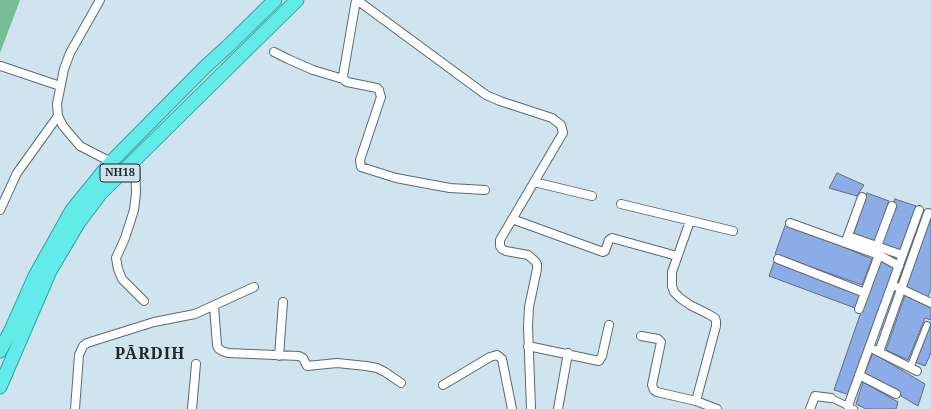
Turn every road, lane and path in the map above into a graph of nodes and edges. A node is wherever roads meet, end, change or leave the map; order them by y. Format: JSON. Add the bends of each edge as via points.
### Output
{"nodes":[{"id":1,"x":100,"y":0,"type":"edge"},
{"id":2,"x":275,"y":0,"type":"edge"},
{"id":3,"x":297,"y":0,"type":"edge"},
{"id":4,"x":356,"y":0,"type":"edge"},
{"id":5,"x":274,"y":52,"type":"dead end"},
{"id":6,"x":1,"y":66,"type":"edge"},
{"id":7,"x":205,"y":67,"type":"junction"},
{"id":8,"x":343,"y":79,"type":"junction"},
{"id":9,"x":216,"y":80,"type":"junction"},
{"id":10,"x":60,"y":86,"type":"junction"},
{"id":11,"x":58,"y":116,"type":"junction"},
{"id":12,"x":135,"y":159,"type":"junction"},
{"id":13,"x":111,"y":162,"type":"junction"},
{"id":14,"x":534,"y":182,"type":"junction"},
{"id":15,"x":485,"y":190,"type":"dead end"},
{"id":16,"x":592,"y":196,"type":"dead end"},
{"id":17,"x":862,"y":197,"type":"dead end"},
{"id":18,"x":621,"y":204,"type":"dead end"},
{"id":19,"x":892,"y":206,"type":"dead end"},
{"id":20,"x":0,"y":210,"type":"edge"},
{"id":21,"x":919,"y":210,"type":"dead end"},
{"id":22,"x":928,"y":213,"type":"dead end"},
{"id":23,"x":512,"y":219,"type":"junction"},
{"id":24,"x":690,"y":221,"type":"junction"},
{"id":25,"x":790,"y":224,"type":"dead end"},
{"id":26,"x":733,"y":231,"type":"dead end"},
{"id":27,"x":847,"y":239,"type":"junction"},
{"id":28,"x":877,"y":246,"type":"junction"},
{"id":29,"x":879,"y":255,"type":"junction"},
{"id":30,"x":902,"y":255,"type":"junction"},
{"id":31,"x":677,"y":256,"type":"junction"},
{"id":32,"x":778,"y":259,"type":"dead end"},
{"id":33,"x":899,"y":266,"type":"junction"},
{"id":34,"x":892,"y":284,"type":"junction"},
{"id":35,"x":254,"y":287,"type":"dead end"},
{"id":36,"x":901,"y":289,"type":"junction"},
{"id":37,"x":865,"y":293,"type":"junction"},
{"id":38,"x":144,"y":301,"type":"dead end"},
{"id":39,"x":930,"y":301,"type":"edge"},
{"id":40,"x":283,"y":302,"type":"dead end"},
{"id":41,"x":214,"y":306,"type":"junction"},
{"id":42,"x":859,"y":309,"type":"dead end"},
{"id":43,"x":609,"y":325,"type":"dead end"},
{"id":44,"x":927,"y":325,"type":"dead end"},
{"id":45,"x":641,"y":336,"type":"dead end"},
{"id":46,"x":528,"y":346,"type":"junction"},
{"id":47,"x":869,"y":347,"type":"junction"},
{"id":48,"x":0,"y":350,"type":"edge"},
{"id":49,"x":879,"y":352,"type":"junction"},
{"id":50,"x":568,"y":353,"type":"junction"},
{"id":51,"x":279,"y":356,"type":"junction"},
{"id":52,"x":196,"y":364,"type":"dead end"},
{"id":53,"x":913,"y":370,"type":"joint"},
{"id":54,"x":859,"y":375,"type":"junction"},
{"id":55,"x":401,"y":383,"type":"dead end"},
{"id":56,"x":443,"y":385,"type":"dead end"},
{"id":57,"x":0,"y":387,"type":"edge"},
{"id":58,"x":896,"y":394,"type":"dead end"},
{"id":59,"x":832,"y":398,"type":"joint"},
{"id":60,"x":696,"y":401,"type":"junction"},
{"id":61,"x":851,"y":408,"type":"edge"},
{"id":62,"x":75,"y":409,"type":"edge"},
{"id":63,"x":192,"y":409,"type":"edge"},
{"id":64,"x":512,"y":409,"type":"edge"},
{"id":65,"x":531,"y":409,"type":"edge"},
{"id":66,"x":558,"y":409,"type":"edge"},
{"id":67,"x":717,"y":409,"type":"edge"},
{"id":68,"x":810,"y":409,"type":"edge"}],
"edges":[{"from":1,"to":10,"type":"street","via":[[70,53]]},
{"from":2,"to":7,"type":"highway","number":"NH18"},
{"from":3,"to":9,"type":"highway","number":"NH18"},
{"from":4,"to":8,"type":"street"},
{"from":4,"to":14,"type":"street","via":[[486,95],[558,121],[562,133]]},
{"from":5,"to":8,"type":"street","via":[[313,70]]},
{"from":6,"to":10,"type":"street"},
{"from":7,"to":9,"type":"highway"},
{"from":7,"to":13,"type":"highway","number":"NH18"},
{"from":8,"to":15,"type":"street","via":[[372,86],[379,90],[381,97],[360,160],[361,166],[396,178],[450,188]]},
{"from":9,"to":12,"type":"highway","number":"NH18"},
{"from":10,"to":11,"type":"street"},
{"from":11,"to":13,"type":"street","via":[[80,146]]},
{"from":11,"to":20,"type":"street","via":[[18,173]]},
{"from":12,"to":38,"type":"street","via":[[134,210],[116,258],[122,279]]},
{"from":12,"to":57,"type":"highway","number":"NH18","via":[[100,194],[63,248]]},
{"from":13,"to":48,"type":"highway","number":"NH18","via":[[72,210],[35,276]]},
{"from":14,"to":16,"type":"street"},
{"from":14,"to":23,"type":"street"},
{"from":17,"to":27,"type":"street"},
{"from":18,"to":24,"type":"street"},
{"from":19,"to":28,"type":"street"},
{"from":21,"to":30,"type":"street"},
{"from":22,"to":36,"type":"street"},
{"from":23,"to":31,"type":"street","via":[[603,252],[612,238]]},
{"from":23,"to":46,"type":"street","via":[[501,237],[500,246],[506,251],[528,255],[537,264],[528,307]]},
{"from":24,"to":26,"type":"street"},
{"from":24,"to":31,"type":"street"},
{"from":25,"to":27,"type":"street"},
{"from":27,"to":28,"type":"street"},
{"from":27,"to":29,"type":"street"},
{"from":28,"to":29,"type":"street"},
{"from":28,"to":30,"type":"street"},
{"from":29,"to":33,"type":"street"},
{"from":29,"to":37,"type":"street"},
{"from":30,"to":33,"type":"street"},
{"from":31,"to":60,"type":"street","via":[[672,279],[674,292],[716,321]]},
{"from":32,"to":37,"type":"street"},
{"from":33,"to":34,"type":"street"},
{"from":34,"to":36,"type":"street"},
{"from":34,"to":47,"type":"street"},
{"from":35,"to":41,"type":"street"},
{"from":36,"to":39,"type":"street"},
{"from":36,"to":49,"type":"street"},
{"from":37,"to":42,"type":"street"},
{"from":40,"to":51,"type":"street"},
{"from":41,"to":51,"type":"street","via":[[218,348],[228,353]]},
{"from":41,"to":62,"type":"street","via":[[195,314],[154,322],[87,343],[79,355]]},
{"from":43,"to":50,"type":"street","via":[[601,360],[595,361]]},
{"from":44,"to":53,"type":"street"},
{"from":45,"to":60,"type":"street","via":[[658,339],[661,342],[652,385],[654,390]]},
{"from":46,"to":50,"type":"street"},
{"from":46,"to":65,"type":"street"},
{"from":47,"to":49,"type":"street"},
{"from":47,"to":54,"type":"street"},
{"from":49,"to":53,"type":"street"},
{"from":50,"to":66,"type":"street"},
{"from":51,"to":55,"type":"street","via":[[302,357],[307,366],[337,363],[372,367]]},
{"from":52,"to":63,"type":"street"},
{"from":54,"to":58,"type":"street"},
{"from":54,"to":61,"type":"street"},
{"from":56,"to":64,"type":"street","via":[[497,355],[502,359]]},
{"from":59,"to":61,"type":"street"},
{"from":59,"to":68,"type":"street","via":[[814,396]]},
{"from":60,"to":67,"type":"street"}]}
